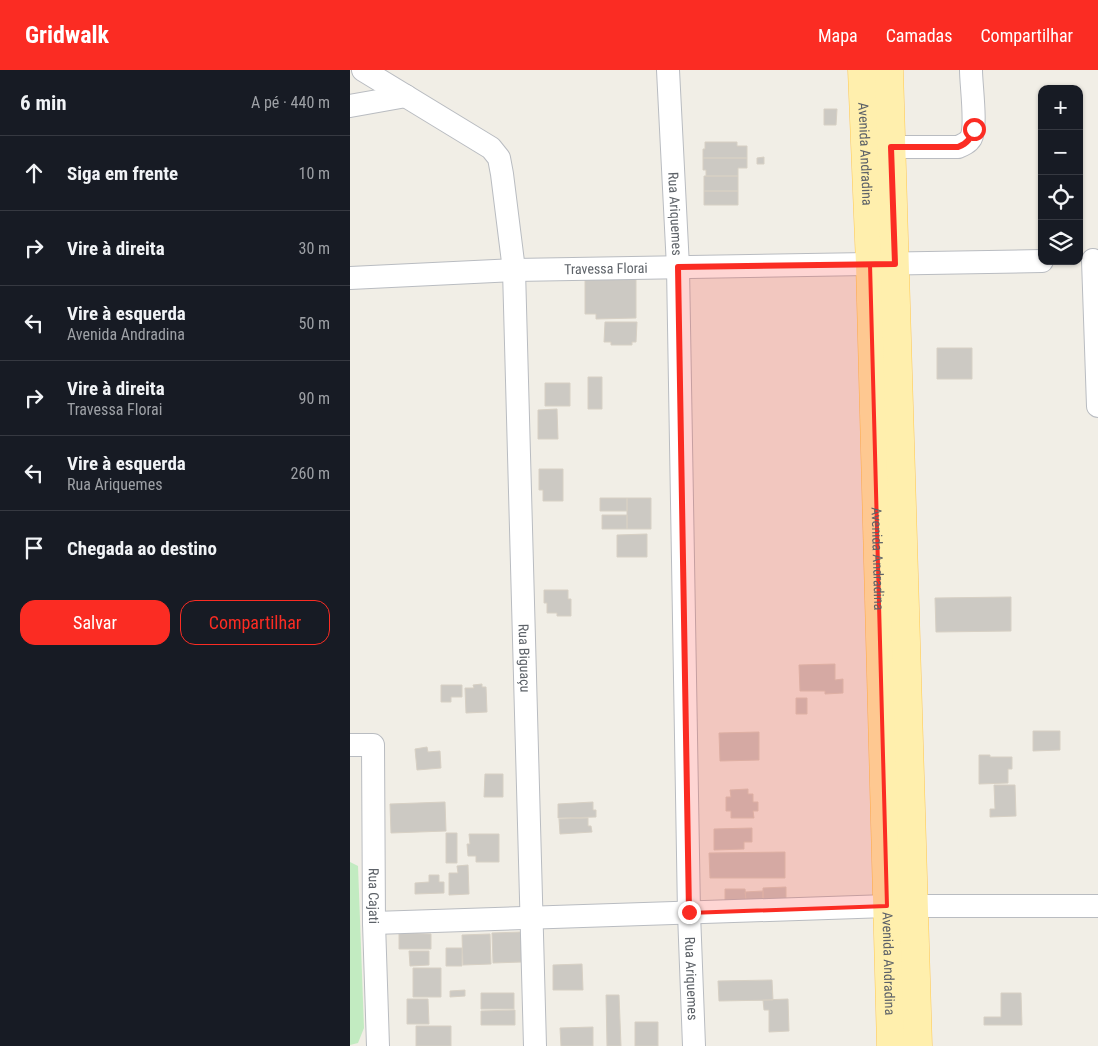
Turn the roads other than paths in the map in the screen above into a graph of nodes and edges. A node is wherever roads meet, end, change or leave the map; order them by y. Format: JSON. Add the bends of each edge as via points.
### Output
{"nodes":[{"id":1,"x":363,"y":70,"type":"edge"},
{"id":2,"x":668,"y":70,"type":"edge"},
{"id":3,"x":862,"y":70,"type":"edge"},
{"id":4,"x":889,"y":70,"type":"edge"},
{"id":5,"x":971,"y":70,"type":"edge"},
{"id":6,"x":406,"y":96,"type":"junction"},
{"id":7,"x":350,"y":106,"type":"edge"},
{"id":8,"x":891,"y":147,"type":"junction"},
{"id":9,"x":1090,"y":260,"type":"edge"},
{"id":10,"x":1038,"y":261,"type":"edge"},
{"id":11,"x":882,"y":264,"type":"junction"},
{"id":12,"x":678,"y":267,"type":"junction"},
{"id":13,"x":514,"y":270,"type":"junction"},
{"id":14,"x":350,"y":278,"type":"edge"},
{"id":15,"x":1098,"y":406,"type":"edge"},
{"id":16,"x":350,"y":745,"type":"edge"},
{"id":17,"x":900,"y":905,"type":"junction"},
{"id":18,"x":1098,"y":906,"type":"edge"},
{"id":19,"x":689,"y":912,"type":"junction"},
{"id":20,"x":532,"y":918,"type":"junction"},
{"id":21,"x":374,"y":922,"type":"junction"},
{"id":22,"x":378,"y":1046,"type":"edge"},
{"id":23,"x":535,"y":1046,"type":"edge"},
{"id":24,"x":694,"y":1046,"type":"edge"},
{"id":25,"x":891,"y":1046,"type":"edge"},
{"id":26,"x":918,"y":1046,"type":"edge"}],
"edges":[{"from":1,"to":6,"type":"street","name":"Rua Biguaçu"},
{"from":2,"to":12,"type":"street","name":"Rua Ariquemes"},
{"from":3,"to":11,"type":"main road","name":"Avenida Andradina"},
{"from":4,"to":8,"type":"main road","name":"Avenida Andradina"},
{"from":5,"to":8,"type":"street","via":[[974,129],[965,144],[958,147]]},
{"from":6,"to":7,"type":"street"},
{"from":6,"to":13,"type":"street","name":"Rua Biguaçu","via":[[491,148],[499,158]]},
{"from":8,"to":11,"type":"main road","name":"Avenida Andradina"},
{"from":9,"to":15,"type":"street"},
{"from":10,"to":11,"type":"street","name":"Travessa Florai"},
{"from":11,"to":12,"type":"street","name":"Travessa Florai"},
{"from":11,"to":17,"type":"main road","name":"Avenida Andradina"},
{"from":12,"to":13,"type":"street","name":"Travessa Florai"},
{"from":12,"to":19,"type":"street","name":"Rua Ariquemes"},
{"from":13,"to":14,"type":"street","name":"Travessa Florai"},
{"from":13,"to":20,"type":"street","name":"Rua Biguaçu"},
{"from":16,"to":21,"type":"street","name":"Rua Cajati","via":[[373,745]]},
{"from":17,"to":18,"type":"street"},
{"from":17,"to":19,"type":"street"},
{"from":17,"to":25,"type":"main road","name":"Avenida Andradina"},
{"from":17,"to":26,"type":"main road","name":"Avenida Andradina"},
{"from":19,"to":20,"type":"street"},
{"from":19,"to":24,"type":"street","name":"Rua Ariquemes"},
{"from":20,"to":21,"type":"street"},
{"from":20,"to":23,"type":"street","name":"Rua Biguaçu"},
{"from":21,"to":22,"type":"street","name":"Rua Cajati"}]}
